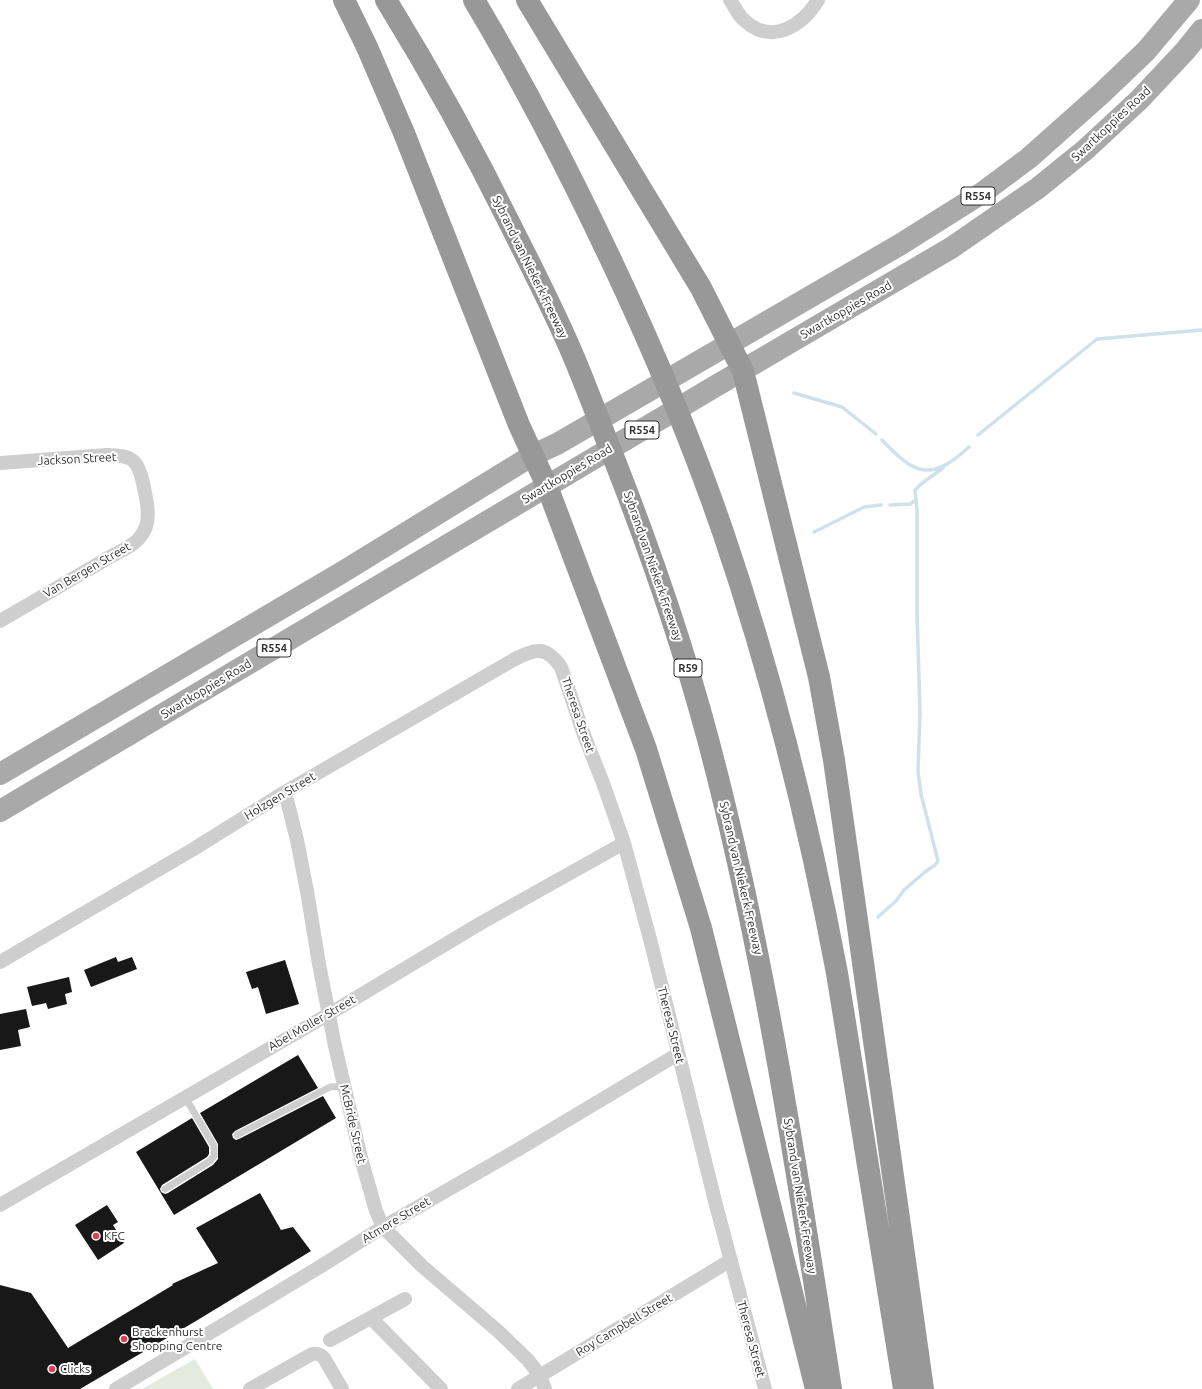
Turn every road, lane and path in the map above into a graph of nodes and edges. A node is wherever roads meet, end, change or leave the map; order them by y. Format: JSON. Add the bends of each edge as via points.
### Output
{"nodes":[{"id":1,"x":344,"y":0,"type":"edge"},
{"id":2,"x":386,"y":0,"type":"edge"},
{"id":3,"x":474,"y":0,"type":"edge"},
{"id":4,"x":527,"y":0,"type":"edge"},
{"id":5,"x":730,"y":0,"type":"edge"},
{"id":6,"x":818,"y":0,"type":"edge"},
{"id":7,"x":1189,"y":0,"type":"edge"},
{"id":8,"x":1202,"y":30,"type":"edge"},
{"id":9,"x":729,"y":344,"type":"junction"},
{"id":10,"x":743,"y":371,"type":"junction"},
{"id":11,"x":533,"y":455,"type":"junction"},
{"id":12,"x":0,"y":463,"type":"edge"},
{"id":13,"x":547,"y":486,"type":"junction"},
{"id":14,"x":147,"y":502,"type":"joint"},
{"id":15,"x":0,"y":621,"type":"edge"},
{"id":16,"x":561,"y":667,"type":"joint"},
{"id":17,"x":0,"y":774,"type":"edge"},
{"id":18,"x":285,"y":792,"type":"junction"},
{"id":19,"x":0,"y":811,"type":"edge"},
{"id":20,"x":624,"y":843,"type":"junction"},
{"id":21,"x":0,"y":962,"type":"edge"},
{"id":22,"x":329,"y":1014,"type":"junction"},
{"id":23,"x":678,"y":1054,"type":"junction"},
{"id":24,"x":344,"y":1086,"type":"junction"},
{"id":25,"x":185,"y":1097,"type":"junction"},
{"id":26,"x":237,"y":1135,"type":"dead end"},
{"id":27,"x":165,"y":1188,"type":"dead end"},
{"id":28,"x":0,"y":1205,"type":"edge"},
{"id":29,"x":383,"y":1228,"type":"junction"},
{"id":30,"x":731,"y":1260,"type":"junction"},
{"id":31,"x":405,"y":1299,"type":"dead end"},
{"id":32,"x":371,"y":1318,"type":"junction"},
{"id":33,"x":330,"y":1340,"type":"dead end"},
{"id":34,"x":542,"y":1383,"type":"edge"},
{"id":35,"x":116,"y":1389,"type":"edge"},
{"id":36,"x":250,"y":1389,"type":"edge"},
{"id":37,"x":342,"y":1389,"type":"edge"},
{"id":38,"x":441,"y":1389,"type":"edge"},
{"id":39,"x":518,"y":1389,"type":"edge"},
{"id":40,"x":765,"y":1389,"type":"edge"},
{"id":41,"x":816,"y":1389,"type":"edge"},
{"id":42,"x":831,"y":1389,"type":"edge"},
{"id":43,"x":904,"y":1389,"type":"edge"},
{"id":44,"x":923,"y":1389,"type":"edge"}],
"edges":[{"from":1,"to":11,"type":"highway","via":[[404,133],[516,419]]},
{"from":2,"to":42,"type":"highway","name":"Sybrand van Niekerk Freeway","number":"R59","via":[[472,148],[561,329],[637,516],[669,611],[709,743],[749,908],[773,1031]]},
{"from":3,"to":43,"type":"highway","via":[[566,167],[646,335],[697,461],[741,587],[776,705],[822,896],[840,989]]},
{"from":4,"to":9,"type":"highway","via":[[701,288]]},
{"from":5,"to":6,"type":"street","via":[[743,20],[769,32],[789,28],[804,18]]},
{"from":7,"to":9,"type":"main road","number":"R554","via":[[1146,51],[1102,93],[1029,158],[988,189],[901,244]]},
{"from":8,"to":10,"type":"main road","name":"Swartkoppies Road","number":"R554","via":[[1139,100],[1038,188],[951,248]]},
{"from":9,"to":10,"type":"highway"},
{"from":9,"to":11,"type":"main road","number":"R554","via":[[557,444]]},
{"from":10,"to":13,"type":"main road","name":"Swartkoppies Road","number":"R554"},
{"from":10,"to":44,"type":"highway","via":[[827,720]]},
{"from":11,"to":13,"type":"highway"},
{"from":11,"to":17,"type":"main road","number":"R554","via":[[341,573]]},
{"from":12,"to":14,"type":"street","name":"Jackson Street","via":[[107,455],[124,457],[138,466]]},
{"from":13,"to":19,"type":"main road","name":"Swartkoppies Road","number":"R554"},
{"from":13,"to":41,"type":"highway","via":[[646,749],[699,920]]},
{"from":14,"to":15,"type":"street","name":"Van Bergen Street","via":[[146,526],[135,542]]},
{"from":16,"to":18,"type":"street","name":"Holzgen Street","via":[[547,653],[529,651]]},
{"from":16,"to":20,"type":"street","name":"Theresa Street"},
{"from":18,"to":21,"type":"street","name":"Holzgen Street","via":[[192,850]]},
{"from":18,"to":22,"type":"street","name":"McBride Street","via":[[306,884]]},
{"from":20,"to":22,"type":"street","name":"Abel Moller Street","via":[[488,919]]},
{"from":20,"to":23,"type":"street","name":"Theresa Street"},
{"from":22,"to":24,"type":"street","name":"McBride Street"},
{"from":22,"to":25,"type":"street","name":"Abel Moller Street"},
{"from":23,"to":29,"type":"street","name":"Atmore Street"},
{"from":23,"to":30,"type":"street","name":"Theresa Street"},
{"from":24,"to":26,"type":"lane","via":[[330,1087]]},
{"from":24,"to":29,"type":"street","name":"McBride Street","via":[[368,1188]]},
{"from":25,"to":27,"type":"lane","via":[[214,1146],[214,1156]]},
{"from":25,"to":28,"type":"street","name":"Abel Moller Street"},
{"from":29,"to":34,"type":"street","name":"McBride Street","via":[[528,1360]]},
{"from":29,"to":35,"type":"street","name":"Atmore Street"},
{"from":30,"to":34,"type":"street","name":"Roy Campbell Street"},
{"from":30,"to":40,"type":"street","name":"Theresa Street"},
{"from":31,"to":32,"type":"street"},
{"from":32,"to":33,"type":"street"},
{"from":32,"to":38,"type":"street"},
{"from":34,"to":39,"type":"street","name":"Roy Campbell Street"},
{"from":36,"to":37,"type":"street","via":[[316,1353],[324,1358]]}]}
